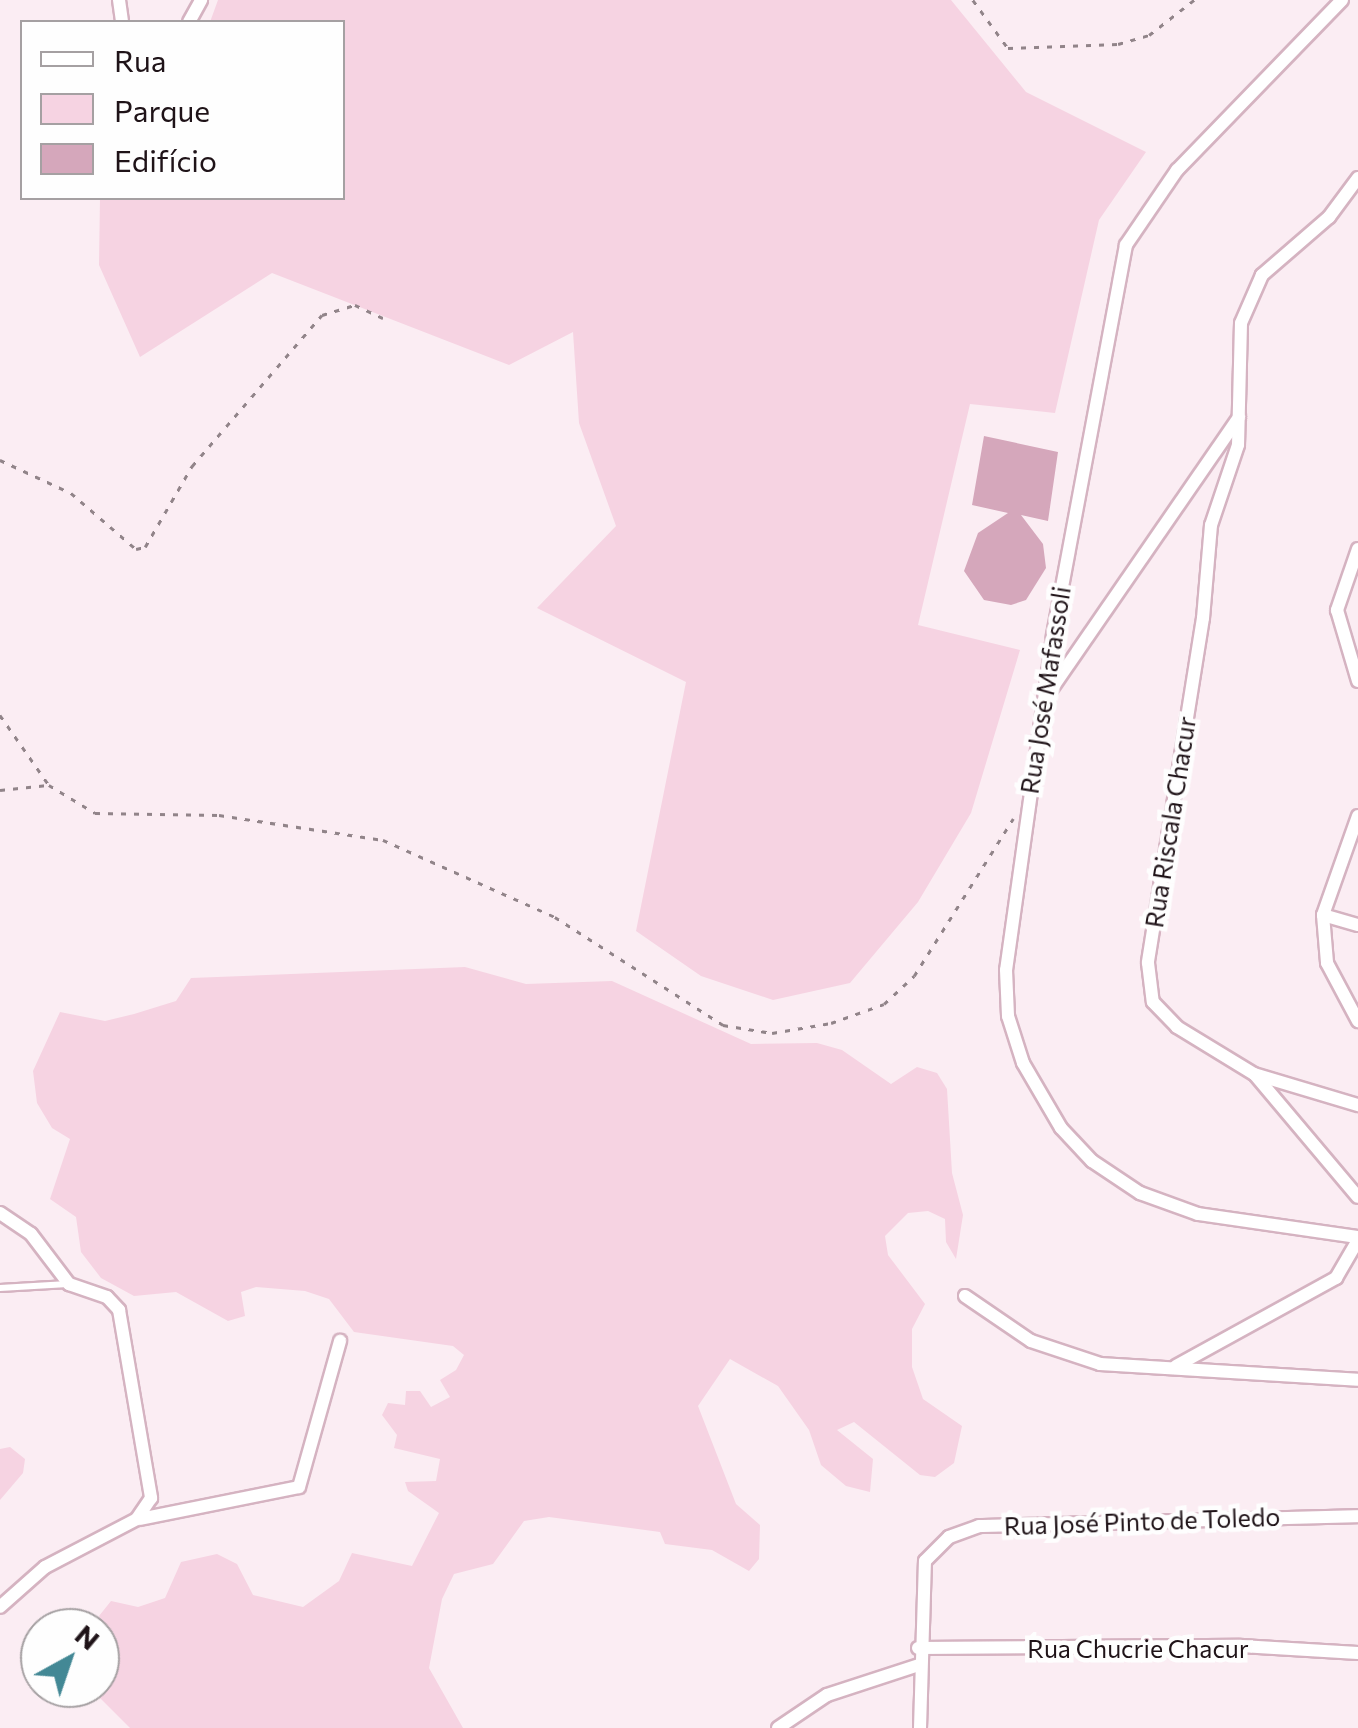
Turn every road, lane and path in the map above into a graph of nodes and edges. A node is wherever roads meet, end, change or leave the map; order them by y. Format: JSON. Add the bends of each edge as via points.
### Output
{"nodes":[{"id":1,"x":973,"y":0,"type":"edge"},
{"id":2,"x":1194,"y":0,"type":"edge"},
{"id":3,"x":1342,"y":0,"type":"edge"},
{"id":4,"x":1358,"y":178,"type":"edge"},
{"id":5,"x":383,"y":318,"type":"dead end"},
{"id":6,"x":1240,"y":415,"type":"junction"},
{"id":7,"x":0,"y":460,"type":"edge"},
{"id":8,"x":1358,"y":549,"type":"edge"},
{"id":9,"x":1358,"y":682,"type":"edge"},
{"id":10,"x":1042,"y":702,"type":"junction"},
{"id":11,"x":0,"y":715,"type":"edge"},
{"id":12,"x":50,"y":785,"type":"junction"},
{"id":13,"x":0,"y":790,"type":"edge"},
{"id":14,"x":1029,"y":792,"type":"junction"},
{"id":15,"x":1358,"y":816,"type":"edge"},
{"id":16,"x":1323,"y":915,"type":"junction"},
{"id":17,"x":1358,"y":925,"type":"edge"},
{"id":18,"x":1358,"y":1021,"type":"edge"},
{"id":19,"x":1254,"y":1074,"type":"junction"},
{"id":20,"x":1358,"y":1106,"type":"edge"},
{"id":21,"x":1358,"y":1197,"type":"edge"},
{"id":22,"x":0,"y":1212,"type":"edge"},
{"id":23,"x":1358,"y":1238,"type":"edge"},
{"id":24,"x":69,"y":1284,"type":"junction"},
{"id":25,"x":0,"y":1288,"type":"edge"},
{"id":26,"x":965,"y":1296,"type":"dead end"},
{"id":27,"x":340,"y":1342,"type":"dead end"},
{"id":28,"x":1175,"y":1367,"type":"junction"},
{"id":29,"x":1358,"y":1380,"type":"edge"},
{"id":30,"x":1358,"y":1516,"type":"edge"},
{"id":31,"x":138,"y":1519,"type":"junction"},
{"id":32,"x":0,"y":1607,"type":"edge"},
{"id":33,"x":918,"y":1648,"type":"junction"},
{"id":34,"x":1358,"y":1653,"type":"edge"},
{"id":35,"x":919,"y":1666,"type":"junction"},
{"id":36,"x":778,"y":1728,"type":"edge"},
{"id":37,"x":920,"y":1728,"type":"edge"}],
"edges":[{"from":1,"to":2,"type":"path","via":[[1008,48],[1118,44],[1150,35]]},
{"from":3,"to":10,"type":"street","name":"Rua José Mafassoli","via":[[1176,170],[1126,245],[1101,351]]},
{"from":4,"to":6,"type":"street","name":"Rua Riscala Chacur","via":[[1329,217],[1280,256],[1251,294],[1241,323]]},
{"from":5,"to":7,"type":"path","via":[[355,305],[322,315],[192,466],[145,547],[136,548],[70,494]]},
{"from":6,"to":10,"type":"street"},
{"from":6,"to":19,"type":"street","name":"Rua Riscala Chacur","via":[[1238,445],[1211,524],[1203,618],[1148,963],[1153,1002],[1164,1016]]},
{"from":8,"to":9,"type":"street","via":[[1337,610]]},
{"from":10,"to":14,"type":"street","name":"Rua José Mafassoli"},
{"from":11,"to":12,"type":"path"},
{"from":12,"to":13,"type":"path"},
{"from":12,"to":14,"type":"path","via":[[94,813],[122,818],[219,815],[383,840],[555,917],[723,1025],[772,1033],[831,1023],[884,1004],[914,976]]},
{"from":14,"to":23,"type":"street","name":"Rua José Mafassoli","via":[[1010,919],[1008,1016],[1022,1063],[1061,1128],[1140,1193],[1198,1214]]},
{"from":15,"to":16,"type":"street"},
{"from":16,"to":17,"type":"street"},
{"from":16,"to":18,"type":"street","via":[[1327,963]]},
{"from":19,"to":20,"type":"street","name":"Rua Riscala Chacur"},
{"from":19,"to":21,"type":"street"},
{"from":22,"to":24,"type":"street","via":[[31,1234]]},
{"from":23,"to":28,"type":"street","via":[[1336,1278]]},
{"from":24,"to":25,"type":"lane"},
{"from":24,"to":31,"type":"street","via":[[108,1297],[119,1310],[150,1485],[151,1498]]},
{"from":26,"to":28,"type":"street","via":[[1064,1356]]},
{"from":27,"to":31,"type":"street","via":[[300,1487]]},
{"from":28,"to":29,"type":"street","via":[[1255,1378]]},
{"from":30,"to":33,"type":"street","name":"Rua José Pinto de Toledo","via":[[979,1526],[949,1537],[925,1561]]},
{"from":31,"to":32,"type":"street","via":[[45,1567]]},
{"from":33,"to":34,"type":"street","name":"Rua Chucrie Chacur","via":[[1242,1646]]},
{"from":33,"to":35,"type":"street","name":"Rua José Pinto de Toledo"},
{"from":35,"to":36,"type":"street","via":[[827,1695]]},
{"from":35,"to":37,"type":"street","name":"Rua José Pinto de Toledo"}]}
